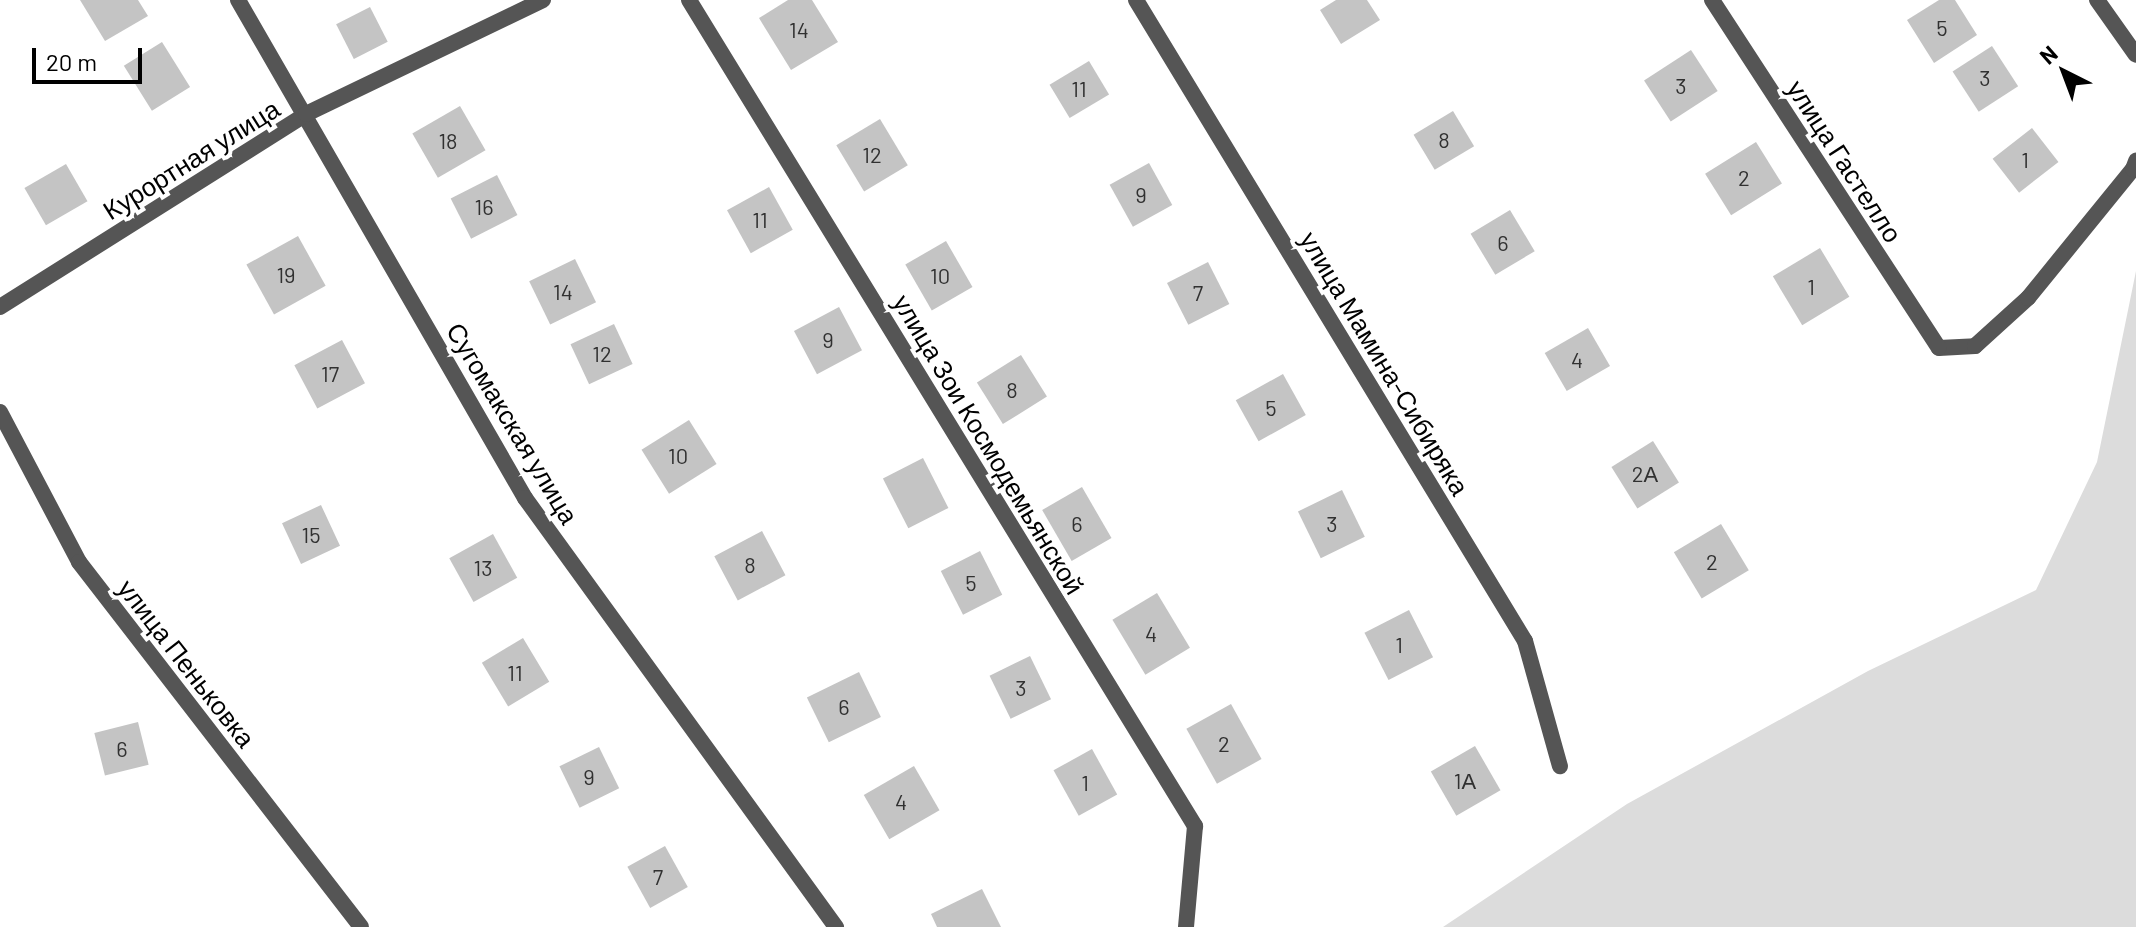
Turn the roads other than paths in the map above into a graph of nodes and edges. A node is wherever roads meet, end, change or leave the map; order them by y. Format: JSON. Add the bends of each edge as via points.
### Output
{"nodes":[{"id":1,"x":238,"y":0,"type":"edge"},
{"id":2,"x":543,"y":0,"type":"edge"},
{"id":3,"x":689,"y":0,"type":"edge"},
{"id":4,"x":1136,"y":0,"type":"edge"},
{"id":5,"x":1712,"y":0,"type":"edge"},
{"id":6,"x":2097,"y":0,"type":"edge"},
{"id":7,"x":2136,"y":55,"type":"edge"},
{"id":8,"x":306,"y":114,"type":"junction"},
{"id":9,"x":2136,"y":161,"type":"edge"},
{"id":10,"x":0,"y":307,"type":"edge"},
{"id":11,"x":0,"y":412,"type":"edge"},
{"id":12,"x":1560,"y":766,"type":"dead end"},
{"id":13,"x":361,"y":927,"type":"edge"},
{"id":14,"x":836,"y":927,"type":"edge"},
{"id":15,"x":1186,"y":927,"type":"edge"}],
"edges":[{"from":1,"to":8,"type":"street","name":"Сугомакская улица"},
{"from":2,"to":8,"type":"street","name":"Курортная улица"},
{"from":3,"to":15,"type":"street","name":"улица Зои Космодемьянской","via":[[1195,826]]},
{"from":4,"to":12,"type":"street","name":"улица Мамина-Сибиряка","via":[[1525,641]]},
{"from":5,"to":9,"type":"street","name":"улица Гастелло","via":[[1939,348],[1975,346],[2028,298]]},
{"from":6,"to":7,"type":"street"},
{"from":8,"to":10,"type":"street","name":"Курортная улица"},
{"from":8,"to":14,"type":"street","name":"Сугомакская улица","via":[[525,498]]},
{"from":11,"to":13,"type":"street","name":"улица Пеньковка","via":[[79,562]]}]}
